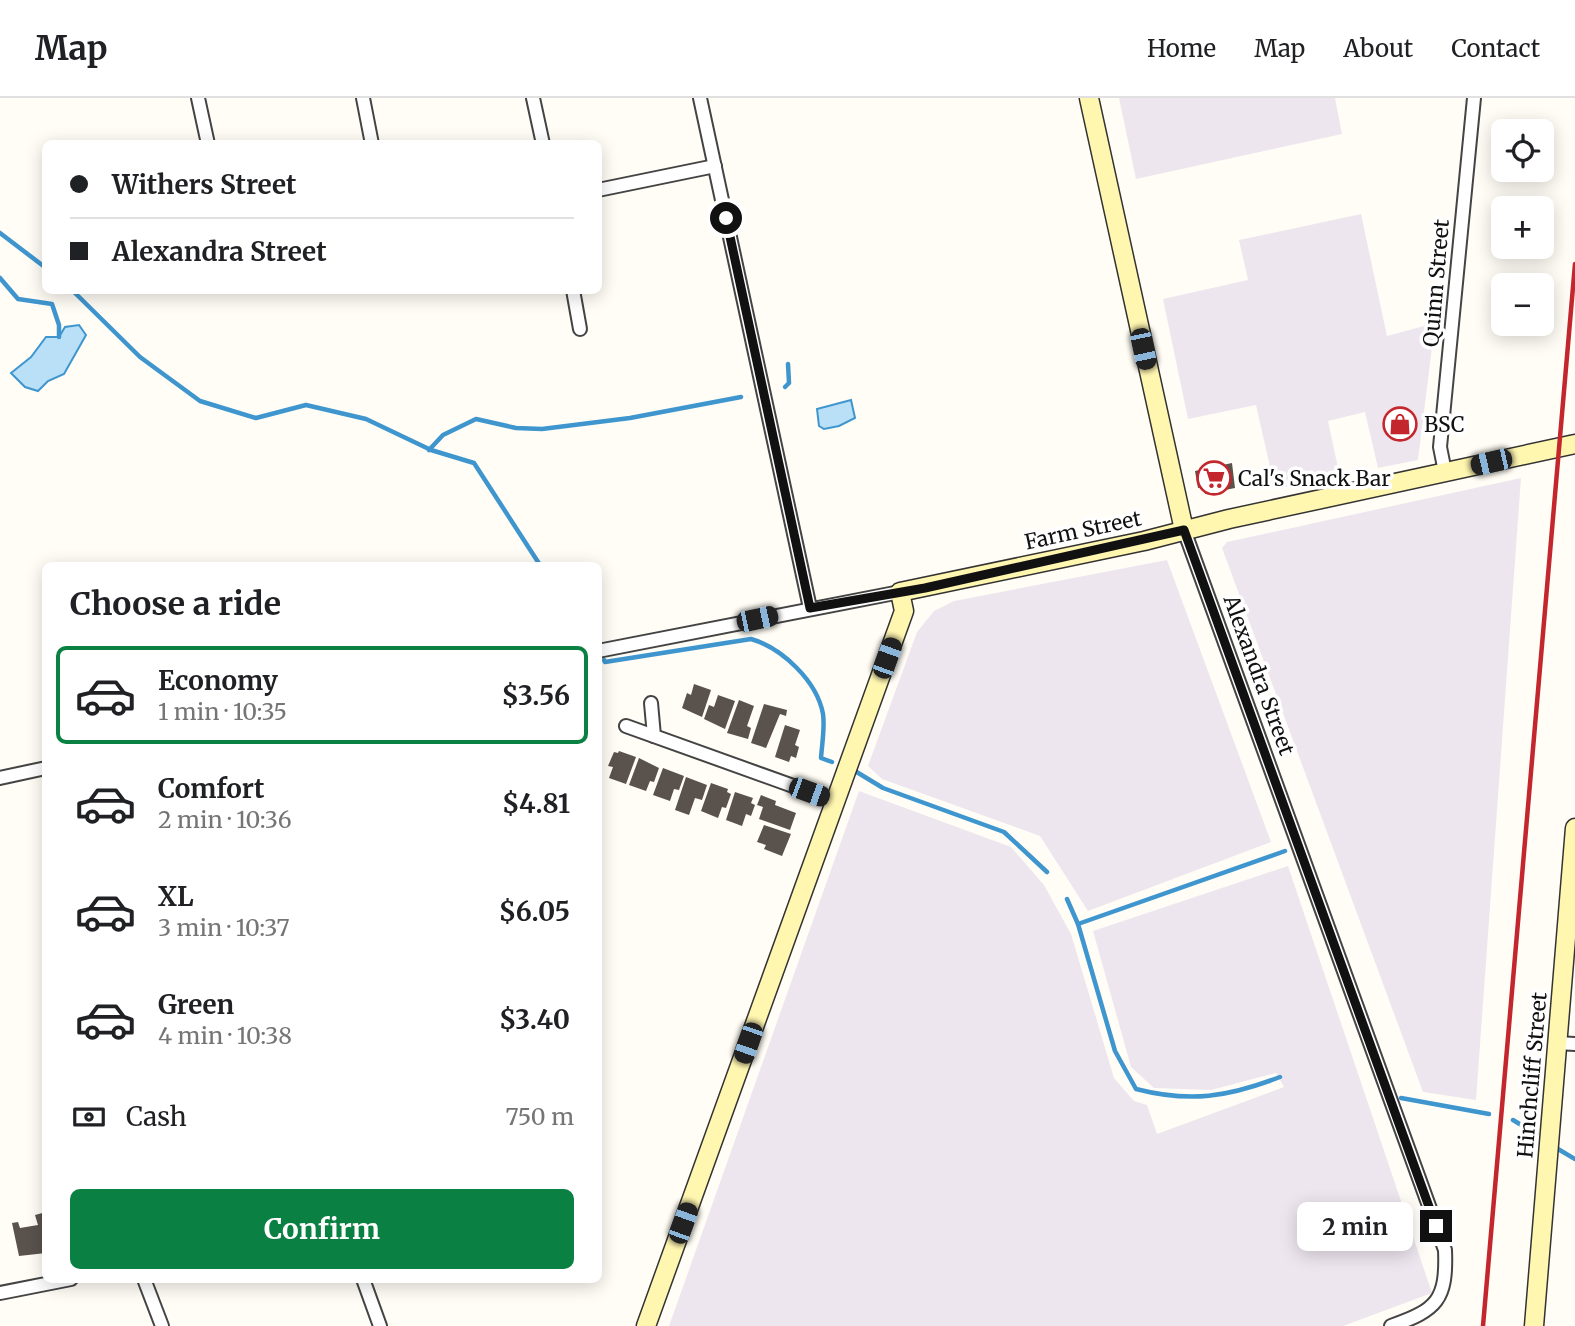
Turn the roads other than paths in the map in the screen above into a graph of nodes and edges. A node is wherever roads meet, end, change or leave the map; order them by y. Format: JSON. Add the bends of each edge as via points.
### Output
{"nodes":[{"id":1,"x":198,"y":98,"type":"edge"},
{"id":2,"x":363,"y":98,"type":"edge"},
{"id":3,"x":533,"y":98,"type":"edge"},
{"id":4,"x":700,"y":98,"type":"edge"},
{"id":5,"x":1088,"y":98,"type":"edge"},
{"id":6,"x":1474,"y":98,"type":"edge"},
{"id":7,"x":207,"y":140,"type":"edge"},
{"id":8,"x":371,"y":140,"type":"edge"},
{"id":9,"x":542,"y":140,"type":"edge"},
{"id":10,"x":715,"y":166,"type":"junction"},
{"id":11,"x":602,"y":189,"type":"edge"},
{"id":12,"x":574,"y":294,"type":"edge"},
{"id":13,"x":580,"y":329,"type":"dead end"},
{"id":14,"x":1575,"y":444,"type":"edge"},
{"id":15,"x":1445,"y":472,"type":"junction"},
{"id":16,"x":1184,"y":530,"type":"junction"},
{"id":17,"x":900,"y":592,"type":"junction"},
{"id":18,"x":810,"y":608,"type":"junction"},
{"id":19,"x":602,"y":650,"type":"edge"},
{"id":20,"x":651,"y":703,"type":"dead end"},
{"id":21,"x":626,"y":726,"type":"dead end"},
{"id":22,"x":654,"y":736,"type":"junction"},
{"id":23,"x":42,"y":769,"type":"edge"},
{"id":24,"x":0,"y":778,"type":"edge"},
{"id":25,"x":835,"y":802,"type":"junction"},
{"id":26,"x":1575,"y":828,"type":"edge"},
{"id":27,"x":1566,"y":1043,"type":"edge"},
{"id":28,"x":51,"y":1283,"type":"edge"},
{"id":29,"x":146,"y":1283,"type":"edge"},
{"id":30,"x":364,"y":1283,"type":"edge"},
{"id":31,"x":0,"y":1293,"type":"edge"},
{"id":32,"x":162,"y":1326,"type":"edge"},
{"id":33,"x":380,"y":1326,"type":"edge"},
{"id":34,"x":646,"y":1326,"type":"edge"},
{"id":35,"x":1391,"y":1326,"type":"edge"},
{"id":36,"x":1534,"y":1326,"type":"edge"}],
"edges":[{"from":1,"to":7,"type":"street"},
{"from":2,"to":8,"type":"street"},
{"from":3,"to":9,"type":"street"},
{"from":4,"to":10,"type":"street"},
{"from":5,"to":16,"type":"street","name":"Alexandra Street"},
{"from":6,"to":15,"type":"street","name":"Quinn Street","via":[[1440,447]]},
{"from":10,"to":11,"type":"street"},
{"from":10,"to":18,"type":"street"},
{"from":12,"to":13,"type":"street"},
{"from":14,"to":15,"type":"street","name":"Farm Street"},
{"from":15,"to":16,"type":"street","name":"Farm Street"},
{"from":16,"to":17,"type":"street","name":"Farm Street"},
{"from":16,"to":35,"type":"street","name":"Alexandra Street","via":[[1445,1250],[1446,1270],[1435,1304],[1417,1317]]},
{"from":17,"to":18,"type":"street","name":"Farm Street"},
{"from":17,"to":25,"type":"street","via":[[904,611]]},
{"from":18,"to":19,"type":"street","name":"Farm Street"},
{"from":20,"to":22,"type":"street"},
{"from":21,"to":22,"type":"street"},
{"from":22,"to":25,"type":"street"},
{"from":23,"to":24,"type":"street"},
{"from":25,"to":34,"type":"street"},
{"from":26,"to":27,"type":"street","name":"Hinchcliff Street"},
{"from":27,"to":36,"type":"street","name":"Hinchcliff Street"},
{"from":28,"to":31,"type":"street"},
{"from":29,"to":32,"type":"street"},
{"from":30,"to":33,"type":"street"}]}
